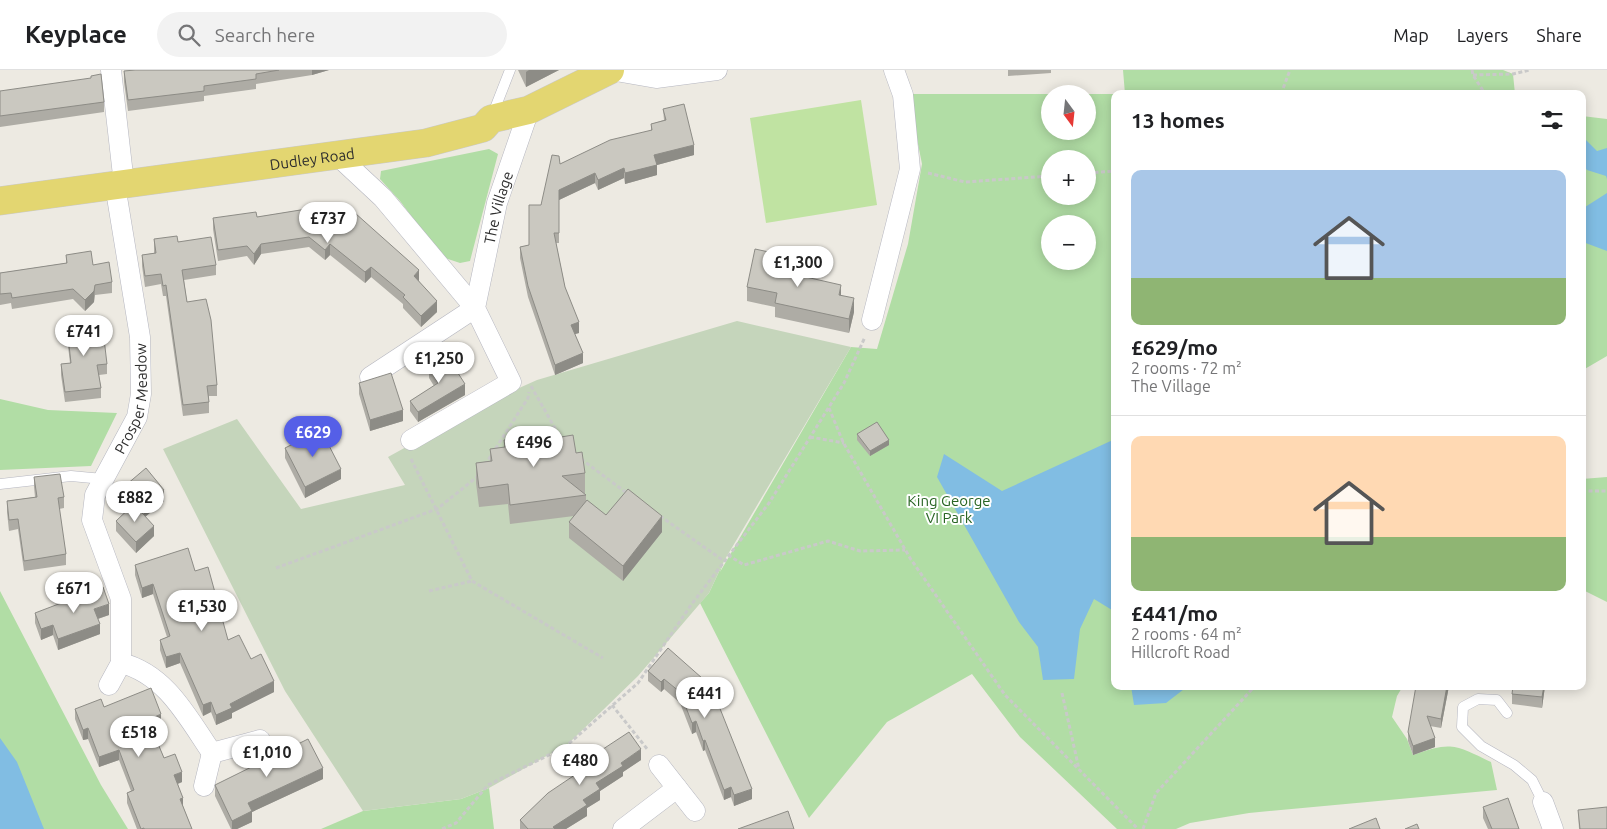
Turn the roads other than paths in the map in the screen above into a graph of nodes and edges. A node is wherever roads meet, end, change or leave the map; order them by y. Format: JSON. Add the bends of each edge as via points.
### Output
{"nodes":[{"id":1,"x":111,"y":70,"type":"edge"},
{"id":2,"x":510,"y":70,"type":"edge"},
{"id":3,"x":610,"y":70,"type":"edge"},
{"id":4,"x":717,"y":70,"type":"edge"},
{"id":5,"x":894,"y":70,"type":"edge"},
{"id":6,"x":529,"y":110,"type":"junction"},
{"id":7,"x":491,"y":119,"type":"junction"},
{"id":8,"x":339,"y":157,"type":"junction"},
{"id":9,"x":119,"y":184,"type":"junction"},
{"id":10,"x":0,"y":201,"type":"edge"},
{"id":11,"x":475,"y":308,"type":"junction"},
{"id":12,"x":872,"y":320,"type":"road end"},
{"id":13,"x":370,"y":376,"type":"dead end"},
{"id":14,"x":411,"y":449,"type":"road end"},
{"id":15,"x":103,"y":479,"type":"junction"},
{"id":16,"x":0,"y":484,"type":"edge"},
{"id":17,"x":121,"y":663,"type":"junction"},
{"id":18,"x":109,"y":685,"type":"dead end"},
{"id":19,"x":1507,"y":713,"type":"dead end"},
{"id":20,"x":260,"y":740,"type":"dead end"},
{"id":21,"x":212,"y":753,"type":"junction"},
{"id":22,"x":659,"y":764,"type":"road end"},
{"id":23,"x":204,"y":786,"type":"dead end"},
{"id":24,"x":677,"y":788,"type":"junction"},
{"id":25,"x":1543,"y":802,"type":"joint"},
{"id":26,"x":695,"y":812,"type":"dead end"},
{"id":27,"x":623,"y":829,"type":"edge"},
{"id":28,"x":1553,"y":829,"type":"edge"}],
"edges":[{"from":1,"to":9,"type":"street","name":"Prosper Meadow"},
{"from":2,"to":7,"type":"lane"},
{"from":3,"to":4,"type":"street","via":[[656,78]]},
{"from":3,"to":6,"type":"main road","name":"Dudley Road"},
{"from":5,"to":12,"type":"street","via":[[903,95],[910,169]]},
{"from":6,"to":7,"type":"main road","name":"Dudley Road"},
{"from":6,"to":11,"type":"street","name":"The Village","via":[[497,203]]},
{"from":7,"to":8,"type":"main road","name":"Dudley Road","via":[[483,128],[426,143]]},
{"from":8,"to":9,"type":"main road","name":"Dudley Road"},
{"from":8,"to":11,"type":"street","via":[[383,198]]},
{"from":9,"to":10,"type":"main road","name":"Dudley Road"},
{"from":9,"to":15,"type":"street","name":"Prosper Meadow","via":[[140,337],[142,394],[137,417]]},
{"from":11,"to":13,"type":"street"},
{"from":11,"to":14,"type":"street","via":[[511,382]]},
{"from":15,"to":16,"type":"lane","via":[[71,476]]},
{"from":15,"to":17,"type":"street","name":"Prosper Meadow","via":[[95,495],[92,520],[122,599]]},
{"from":17,"to":18,"type":"street","name":"Prosper Meadow"},
{"from":17,"to":21,"type":"street","via":[[134,666],[170,691]]},
{"from":19,"to":25,"type":"lane","via":[[1497,700],[1478,699],[1463,708],[1462,727],[1481,746],[1532,780]]},
{"from":20,"to":21,"type":"street"},
{"from":21,"to":23,"type":"street"},
{"from":22,"to":24,"type":"street"},
{"from":24,"to":26,"type":"street"},
{"from":24,"to":27,"type":"street"},
{"from":25,"to":28,"type":"street"}]}
